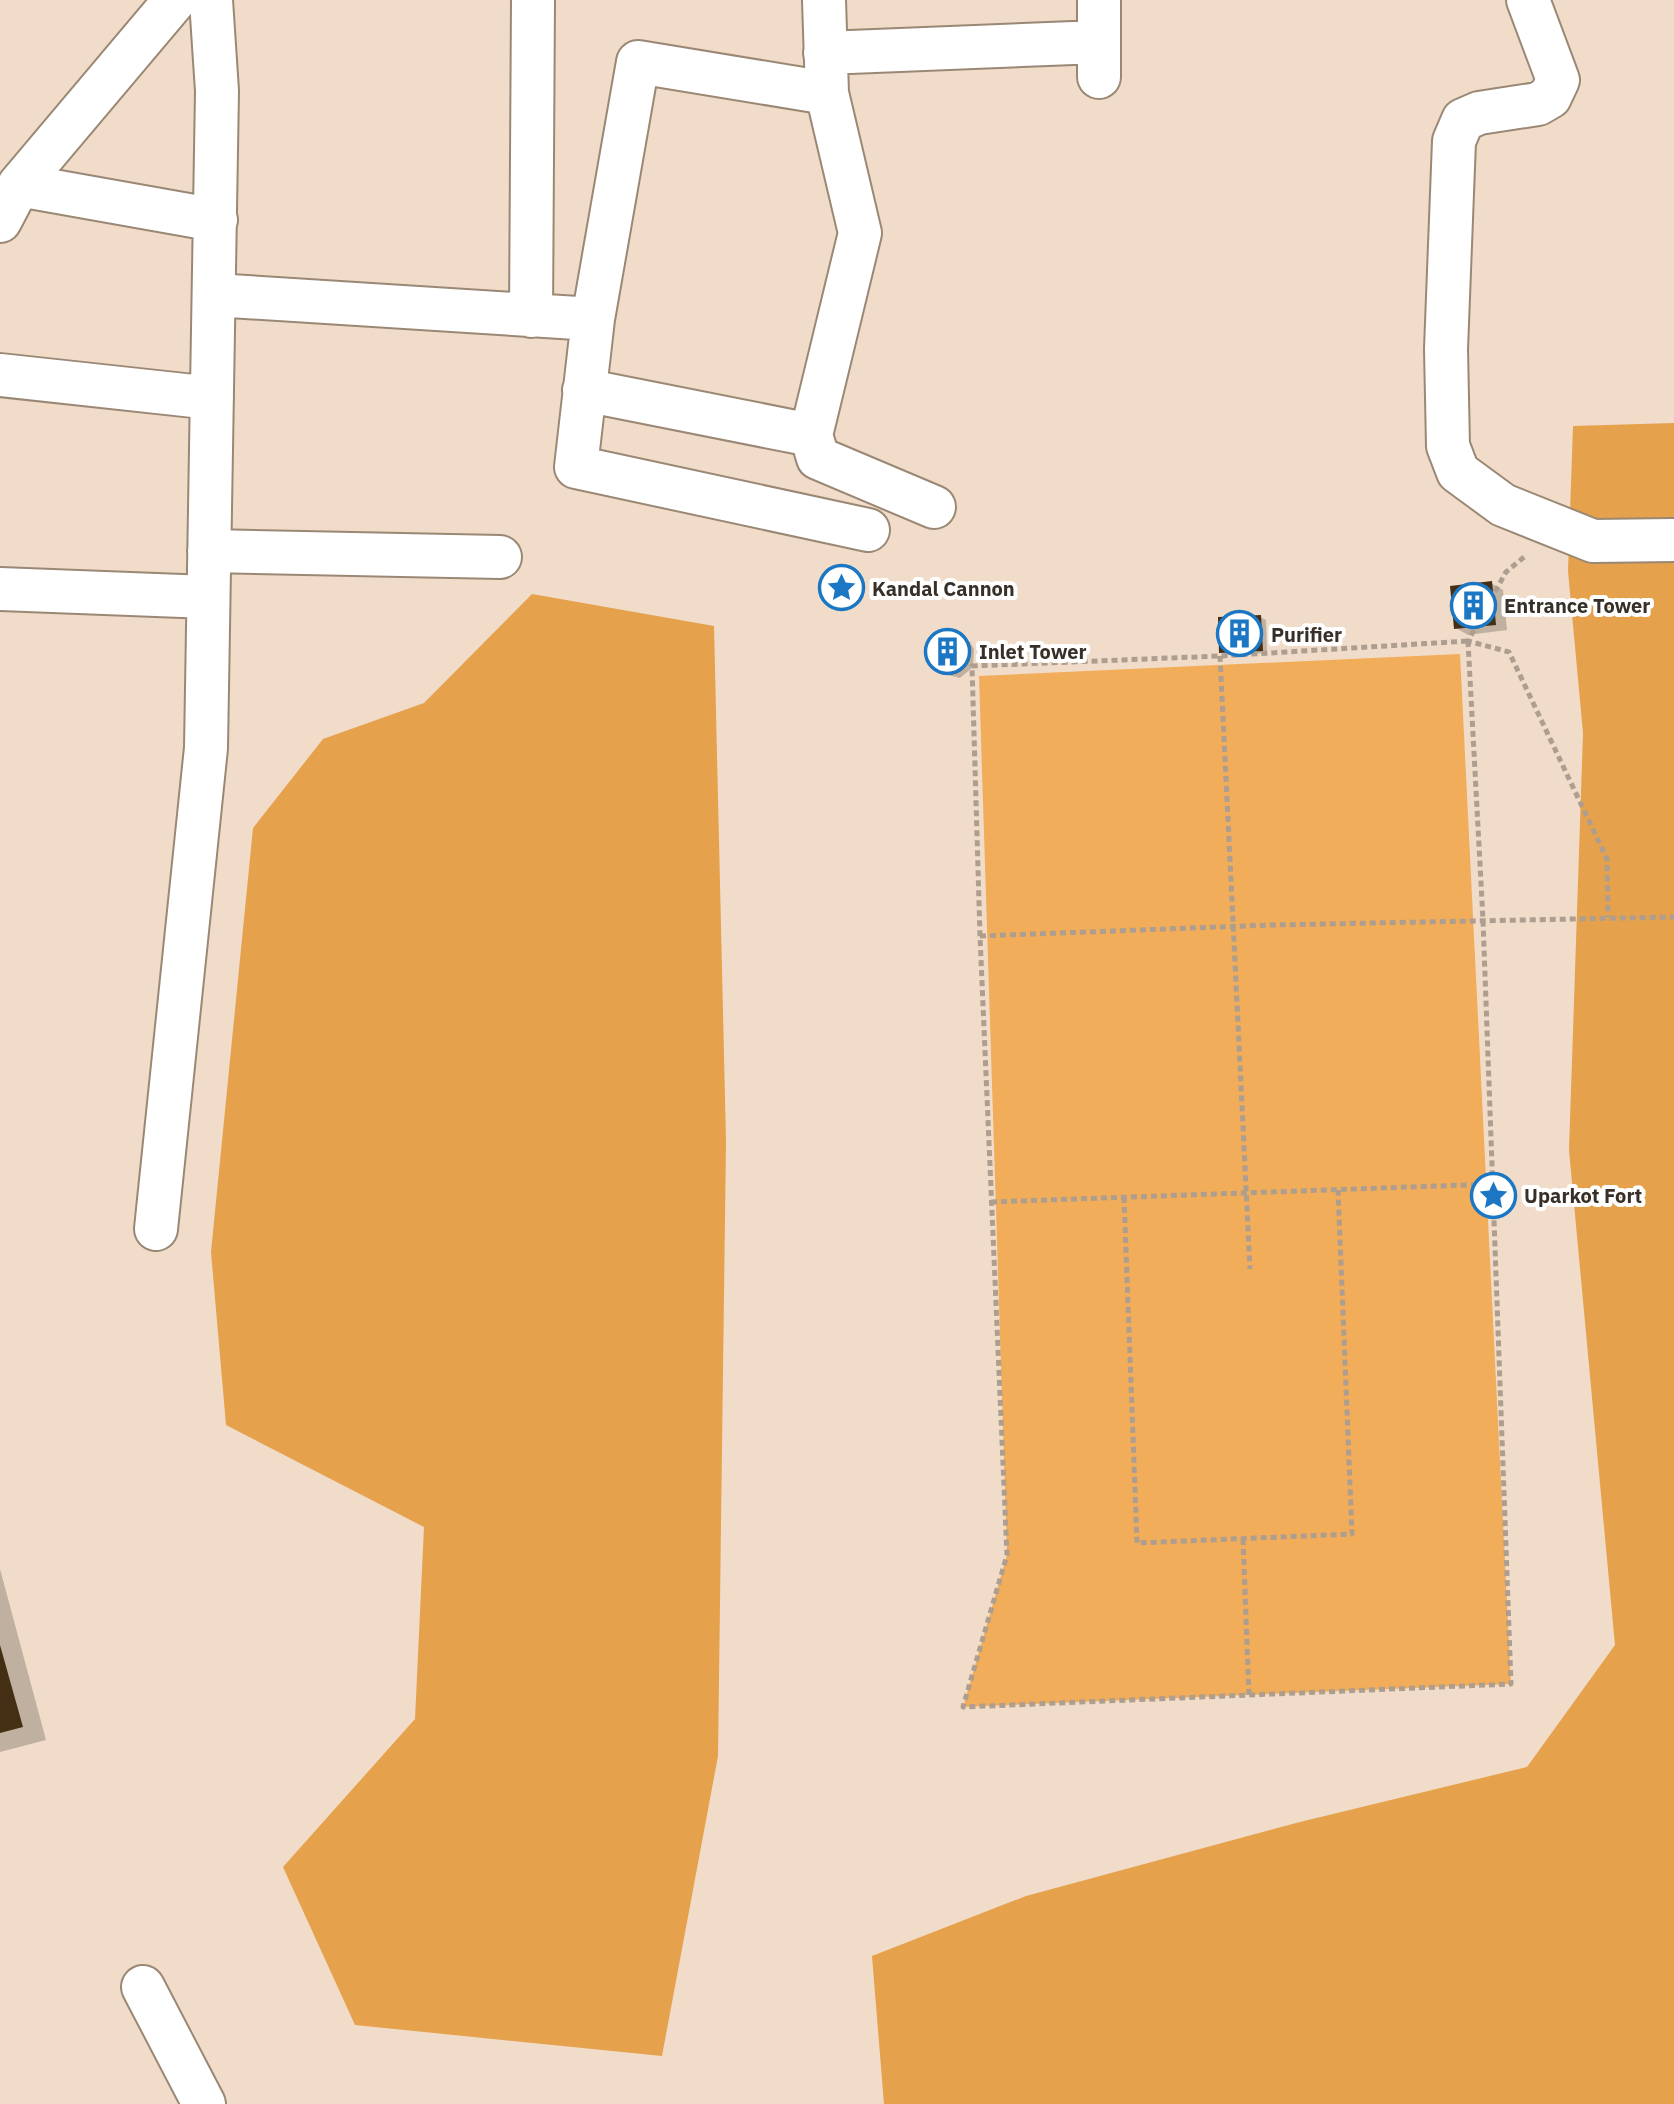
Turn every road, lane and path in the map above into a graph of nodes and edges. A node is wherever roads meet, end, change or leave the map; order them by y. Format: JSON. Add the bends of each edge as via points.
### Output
{"nodes":[{"id":1,"x":175,"y":0,"type":"edge"},
{"id":2,"x":211,"y":0,"type":"edge"},
{"id":3,"x":533,"y":0,"type":"edge"},
{"id":4,"x":824,"y":0,"type":"edge"},
{"id":5,"x":1099,"y":0,"type":"edge"},
{"id":6,"x":1528,"y":0,"type":"edge"},
{"id":7,"x":826,"y":73,"type":"junction"},
{"id":8,"x":10,"y":203,"type":"edge"},
{"id":9,"x":216,"y":220,"type":"junction"},
{"id":10,"x":214,"y":295,"type":"junction"},
{"id":11,"x":531,"y":316,"type":"junction"},
{"id":12,"x":593,"y":319,"type":"junction"},
{"id":13,"x":0,"y":375,"type":"edge"},
{"id":14,"x":584,"y":390,"type":"junction"},
{"id":15,"x":212,"y":398,"type":"junction"},
{"id":16,"x":811,"y":435,"type":"junction"},
{"id":17,"x":934,"y":507,"type":"dead end"},
{"id":18,"x":868,"y":530,"type":"dead end"},
{"id":19,"x":1674,"y":540,"type":"edge"},
{"id":20,"x":209,"y":551,"type":"junction"},
{"id":21,"x":500,"y":557,"type":"dead end"},
{"id":22,"x":1506,"y":572,"type":"dead end"},
{"id":23,"x":0,"y":589,"type":"edge"},
{"id":24,"x":208,"y":597,"type":"junction"},
{"id":25,"x":1468,"y":641,"type":"junction"},
{"id":26,"x":1220,"y":656,"type":"junction"},
{"id":27,"x":1608,"y":917,"type":"junction"},
{"id":28,"x":1674,"y":917,"type":"edge"},
{"id":29,"x":1483,"y":920,"type":"junction"},
{"id":30,"x":1234,"y":927,"type":"junction"},
{"id":31,"x":980,"y":936,"type":"junction"},
{"id":32,"x":1494,"y":1184,"type":"junction"},
{"id":33,"x":1338,"y":1190,"type":"junction"},
{"id":34,"x":1247,"y":1194,"type":"junction"},
{"id":35,"x":1124,"y":1197,"type":"junction"},
{"id":36,"x":991,"y":1202,"type":"junction"},
{"id":37,"x":156,"y":1229,"type":"dead end"},
{"id":38,"x":1250,"y":1269,"type":"dead end"},
{"id":39,"x":1243,"y":1539,"type":"junction"},
{"id":40,"x":1249,"y":1695,"type":"junction"},
{"id":41,"x":143,"y":1987,"type":"dead end"},
{"id":42,"x":204,"y":2104,"type":"edge"}],
"edges":[{"from":1,"to":8,"type":"street"},
{"from":2,"to":9,"type":"street"},
{"from":3,"to":11,"type":"street"},
{"from":4,"to":7,"type":"street"},
{"from":5,"to":7,"type":"street","via":[[1099,60]]},
{"from":6,"to":19,"type":"street","via":[[1558,80],[1550,97],[1463,120],[1454,141],[1448,446],[1458,472],[1503,505],[1593,541]]},
{"from":7,"to":12,"type":"street","via":[[638,62]]},
{"from":7,"to":16,"type":"street","via":[[860,233]]},
{"from":8,"to":9,"type":"street"},
{"from":9,"to":10,"type":"street"},
{"from":10,"to":11,"type":"street"},
{"from":10,"to":15,"type":"street"},
{"from":11,"to":12,"type":"street"},
{"from":12,"to":14,"type":"street"},
{"from":13,"to":15,"type":"street"},
{"from":14,"to":16,"type":"street"},
{"from":14,"to":18,"type":"street","via":[[576,467]]},
{"from":15,"to":20,"type":"street"},
{"from":16,"to":17,"type":"street","via":[[818,458]]},
{"from":20,"to":21,"type":"street"},
{"from":20,"to":24,"type":"street"},
{"from":22,"to":25,"type":"path"},
{"from":23,"to":24,"type":"street"},
{"from":24,"to":37,"type":"street","via":[[206,748]]},
{"from":25,"to":26,"type":"path"},
{"from":25,"to":27,"type":"path","via":[[1509,652],[1607,859]]},
{"from":25,"to":29,"type":"path"},
{"from":26,"to":30,"type":"path"},
{"from":26,"to":31,"type":"path","via":[[972,666]]},
{"from":27,"to":28,"type":"path"},
{"from":27,"to":29,"type":"path"},
{"from":29,"to":30,"type":"path"},
{"from":29,"to":32,"type":"path"},
{"from":30,"to":31,"type":"path"},
{"from":30,"to":34,"type":"path"},
{"from":31,"to":36,"type":"path"},
{"from":32,"to":33,"type":"path"},
{"from":32,"to":40,"type":"path","via":[[1511,1684]]},
{"from":33,"to":34,"type":"path"},
{"from":33,"to":39,"type":"path","via":[[1352,1534]]},
{"from":34,"to":35,"type":"path"},
{"from":34,"to":38,"type":"path"},
{"from":35,"to":36,"type":"path"},
{"from":35,"to":39,"type":"path","via":[[1137,1543]]},
{"from":36,"to":40,"type":"path","via":[[1007,1555],[963,1707]]},
{"from":39,"to":40,"type":"path"},
{"from":41,"to":42,"type":"street"}]}
